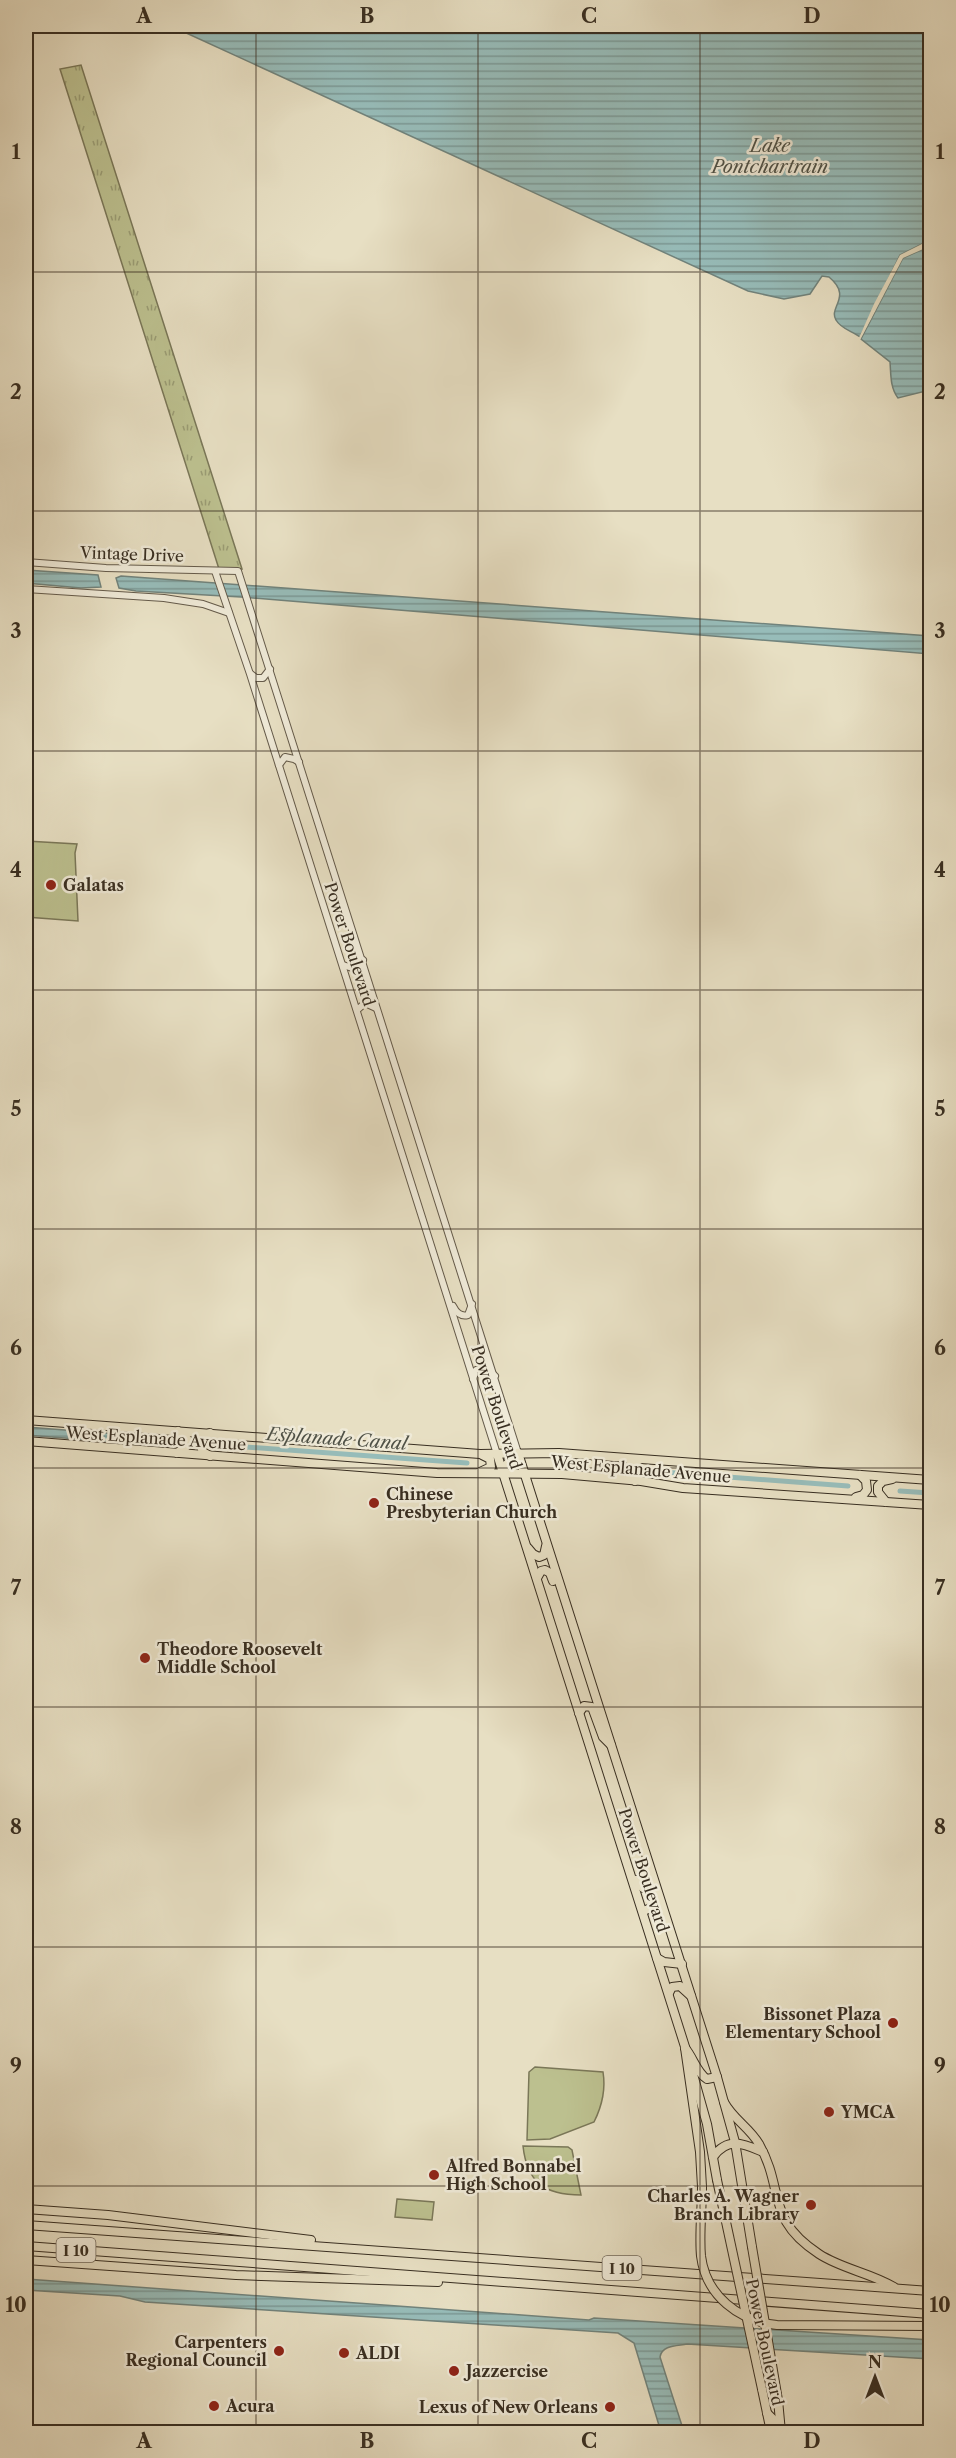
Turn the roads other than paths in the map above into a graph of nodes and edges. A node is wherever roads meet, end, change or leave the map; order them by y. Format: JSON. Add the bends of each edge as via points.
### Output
{"nodes":[{"id":1,"x":26,"y":562,"type":"edge"},
{"id":2,"x":238,"y":572,"type":"joint"},
{"id":3,"x":216,"y":574,"type":"junction"},
{"id":4,"x":26,"y":589,"type":"edge"},
{"id":5,"x":229,"y":613,"type":"junction"},
{"id":6,"x":271,"y":669,"type":"junction"},
{"id":7,"x":250,"y":674,"type":"junction"},
{"id":8,"x":299,"y":763,"type":"junction"},
{"id":9,"x":279,"y":765,"type":"junction"},
{"id":10,"x":363,"y":960,"type":"junction"},
{"id":11,"x":343,"y":965,"type":"junction"},
{"id":12,"x":377,"y":1008,"type":"junction"},
{"id":13,"x":357,"y":1010,"type":"junction"},
{"id":14,"x":448,"y":1297,"type":"junction"},
{"id":15,"x":472,"y":1304,"type":"junction"},
{"id":16,"x":495,"y":1377,"type":"junction"},
{"id":17,"x":473,"y":1379,"type":"junction"},
{"id":18,"x":26,"y":1420,"type":"edge"},
{"id":19,"x":177,"y":1431,"type":"junction"},
{"id":20,"x":210,"y":1433,"type":"junction"},
{"id":21,"x":26,"y":1442,"type":"edge"},
{"id":22,"x":518,"y":1453,"type":"junction"},
{"id":23,"x":176,"y":1454,"type":"junction"},
{"id":24,"x":480,"y":1454,"type":"junction"},
{"id":25,"x":497,"y":1454,"type":"junction"},
{"id":26,"x":210,"y":1456,"type":"junction"},
{"id":27,"x":646,"y":1459,"type":"junction"},
{"id":28,"x":476,"y":1474,"type":"junction"},
{"id":29,"x":504,"y":1474,"type":"junction"},
{"id":30,"x":525,"y":1474,"type":"junction"},
{"id":31,"x":860,"y":1475,"type":"junction"},
{"id":32,"x":896,"y":1478,"type":"junction"},
{"id":33,"x":930,"y":1480,"type":"edge"},
{"id":34,"x":635,"y":1481,"type":"junction"},
{"id":35,"x":846,"y":1499,"type":"junction"},
{"id":36,"x":886,"y":1502,"type":"junction"},
{"id":37,"x":930,"y":1505,"type":"edge"},
{"id":38,"x":546,"y":1544,"type":"junction"},
{"id":39,"x":527,"y":1547,"type":"junction"},
{"id":40,"x":537,"y":1578,"type":"junction"},
{"id":41,"x":563,"y":1597,"type":"junction"},
{"id":42,"x":579,"y":1713,"type":"junction"},
{"id":43,"x":612,"y":1746,"type":"junction"},
{"id":44,"x":652,"y":1870,"type":"junction"},
{"id":45,"x":630,"y":1872,"type":"junction"},
{"id":46,"x":643,"y":1911,"type":"junction"},
{"id":47,"x":667,"y":1917,"type":"junction"},
{"id":48,"x":657,"y":1958,"type":"junction"},
{"id":49,"x":682,"y":1964,"type":"junction"},
{"id":50,"x":669,"y":1993,"type":"junction"},
{"id":51,"x":692,"y":1997,"type":"junction"},
{"id":52,"x":685,"y":2048,"type":"junction"},
{"id":53,"x":711,"y":2061,"type":"junction"},
{"id":54,"x":697,"y":2065,"type":"junction"},
{"id":55,"x":717,"y":2077,"type":"junction"},
{"id":56,"x":724,"y":2102,"type":"junction"},
{"id":57,"x":735,"y":2142,"type":"junction"},
{"id":58,"x":763,"y":2152,"type":"junction"},
{"id":59,"x":713,"y":2157,"type":"junction"},
{"id":60,"x":26,"y":2209,"type":"edge"},
{"id":61,"x":26,"y":2225,"type":"edge"},
{"id":62,"x":26,"y":2245,"type":"edge"},
{"id":63,"x":347,"y":2248,"type":"junction"},
{"id":64,"x":26,"y":2260,"type":"edge"},
{"id":65,"x":526,"y":2283,"type":"junction"},
{"id":66,"x":897,"y":2289,"type":"junction"},
{"id":67,"x":930,"y":2291,"type":"edge"},
{"id":68,"x":930,"y":2314,"type":"edge"},
{"id":69,"x":930,"y":2326,"type":"edge"},
{"id":70,"x":766,"y":2412,"type":"junction"},
{"id":71,"x":771,"y":2433,"type":"edge"},
{"id":72,"x":779,"y":2433,"type":"edge"}],
"edges":[{"from":1,"to":3,"type":"street","name":"Vintage Drive"},
{"from":2,"to":3,"type":"street","name":"Vintage Drive"},
{"from":2,"to":6,"type":"street","name":"Power Boulevard"},
{"from":3,"to":5,"type":"street","name":"Power Boulevard"},
{"from":4,"to":5,"type":"street","via":[[181,600]]},
{"from":5,"to":7,"type":"street","name":"Power Boulevard"},
{"from":6,"to":7,"type":"street","via":[[263,678]]},
{"from":6,"to":8,"type":"street","name":"Power Boulevard"},
{"from":7,"to":9,"type":"street","name":"Power Boulevard"},
{"from":8,"to":9,"type":"street","via":[[285,757]]},
{"from":8,"to":10,"type":"street","name":"Power Boulevard"},
{"from":9,"to":11,"type":"street","name":"Power Boulevard"},
{"from":10,"to":11,"type":"street","via":[[355,969]]},
{"from":10,"to":12,"type":"street","name":"Power Boulevard"},
{"from":11,"to":13,"type":"street","name":"Power Boulevard"},
{"from":12,"to":13,"type":"street","via":[[365,1003]]},
{"from":12,"to":15,"type":"street","name":"Power Boulevard"},
{"from":13,"to":14,"type":"street","name":"Power Boulevard"},
{"from":14,"to":15,"type":"street","via":[[460,1315],[468,1315]]},
{"from":14,"to":17,"type":"street","name":"Power Boulevard"},
{"from":15,"to":16,"type":"street","name":"Power Boulevard"},
{"from":16,"to":17,"type":"street","via":[[485,1367],[476,1370]]},
{"from":16,"to":22,"type":"street","name":"Power Boulevard"},
{"from":17,"to":25,"type":"street","name":"Power Boulevard"},
{"from":18,"to":19,"type":"main road","name":"West Esplanade Avenue"},
{"from":19,"to":20,"type":"main road","name":"West Esplanade Avenue"},
{"from":19,"to":23,"type":"main road","via":[[188,1440],[184,1450]]},
{"from":20,"to":24,"type":"main road","name":"West Esplanade Avenue"},
{"from":20,"to":26,"type":"main road","via":[[200,1444]]},
{"from":21,"to":23,"type":"main road","name":"West Esplanade Avenue"},
{"from":22,"to":25,"type":"main road","name":"West Esplanade Avenue"},
{"from":22,"to":27,"type":"main road","name":"West Esplanade Avenue"},
{"from":22,"to":29,"type":"main road","via":[[505,1466]]},
{"from":22,"to":30,"type":"main road","name":"Power Boulevard"},
{"from":23,"to":26,"type":"main road","name":"West Esplanade Avenue"},
{"from":24,"to":25,"type":"main road","name":"West Esplanade Avenue"},
{"from":24,"to":28,"type":"main road","via":[[490,1459],[491,1467]]},
{"from":25,"to":29,"type":"main road","name":"Power Boulevard"},
{"from":26,"to":28,"type":"main road","name":"West Esplanade Avenue"},
{"from":27,"to":31,"type":"main road","name":"West Esplanade Avenue"},
{"from":27,"to":34,"type":"main road","via":[[632,1461],[628,1466],[628,1475]]},
{"from":28,"to":29,"type":"main road","name":"West Esplanade Avenue"},
{"from":29,"to":30,"type":"main road","name":"West Esplanade Avenue"},
{"from":29,"to":39,"type":"main road","name":"Power Boulevard"},
{"from":30,"to":34,"type":"main road","name":"West Esplanade Avenue"},
{"from":30,"to":38,"type":"main road","name":"Power Boulevard"},
{"from":31,"to":32,"type":"main road","name":"West Esplanade Avenue"},
{"from":31,"to":35,"type":"main road","via":[[867,1490],[863,1495]]},
{"from":32,"to":33,"type":"main road","name":"West Esplanade Avenue"},
{"from":32,"to":36,"type":"main road","via":[[878,1486]]},
{"from":34,"to":35,"type":"main road","name":"West Esplanade Avenue"},
{"from":35,"to":36,"type":"main road","name":"West Esplanade Avenue"},
{"from":36,"to":37,"type":"main road","name":"West Esplanade Avenue"},
{"from":38,"to":39,"type":"main road","via":[[546,1552],[539,1557]]},
{"from":38,"to":41,"type":"main road","name":"Power Boulevard"},
{"from":39,"to":40,"type":"main road","name":"Power Boulevard"},
{"from":40,"to":41,"type":"main road","via":[[541,1571],[548,1572]]},
{"from":40,"to":42,"type":"main road","name":"Power Boulevard"},
{"from":41,"to":43,"type":"main road","name":"Power Boulevard"},
{"from":42,"to":43,"type":"main road","via":[[584,1706],[592,1707],[603,1737]]},
{"from":42,"to":45,"type":"main road","name":"Power Boulevard"},
{"from":43,"to":44,"type":"main road","name":"Power Boulevard"},
{"from":44,"to":45,"type":"main road","via":[[651,1882],[643,1888]]},
{"from":44,"to":47,"type":"main road","name":"Power Boulevard"},
{"from":45,"to":46,"type":"main road","name":"Power Boulevard"},
{"from":46,"to":47,"type":"main road","via":[[654,1907]]},
{"from":46,"to":48,"type":"main road","name":"Power Boulevard"},
{"from":47,"to":49,"type":"main road","name":"Power Boulevard"},
{"from":48,"to":49,"type":"main road"},
{"from":48,"to":50,"type":"main road","name":"Power Boulevard"},
{"from":49,"to":51,"type":"main road","name":"Power Boulevard"},
{"from":50,"to":51,"type":"main road","via":[[672,1987],[680,1986]]},
{"from":50,"to":52,"type":"main road","name":"Power Boulevard"},
{"from":51,"to":53,"type":"main road","name":"Power Boulevard"},
{"from":52,"to":54,"type":"main road"},
{"from":52,"to":59,"type":"main road","name":"Power Boulevard"},
{"from":52,"to":69,"type":"highway","bridge":true,"via":[[700,2152],[704,2269],[715,2292],[739,2314],[757,2322]]},
{"from":53,"to":54,"type":"main road","via":[[705,2068]]},
{"from":53,"to":55,"type":"main road","name":"Power Boulevard"},
{"from":54,"to":55,"type":"main road","via":[[707,2079]]},
{"from":55,"to":56,"type":"main road","name":"Power Boulevard"},
{"from":56,"to":57,"type":"main road","name":"Power Boulevard"},
{"from":56,"to":58,"type":"highway"},
{"from":57,"to":58,"type":"highway"},
{"from":57,"to":59,"type":"highway","via":[[723,2146]]},
{"from":57,"to":72,"type":"main road","name":"Power Boulevard","bridge":true,"via":[[778,2400]]},
{"from":58,"to":66,"type":"highway","via":[[783,2220],[798,2238],[843,2267]]},
{"from":59,"to":70,"type":"main road","name":"Power Boulevard","bridge":true},
{"from":60,"to":63,"type":"highway","via":[[117,2216],[320,2241]]},
{"from":61,"to":63,"type":"highway","number":"I 10"},
{"from":62,"to":65,"type":"highway","number":"I 10"},
{"from":63,"to":66,"type":"highway","number":"I 10"},
{"from":64,"to":65,"type":"highway","via":[[236,2275]]},
{"from":65,"to":68,"type":"highway","number":"I 10"},
{"from":66,"to":67,"type":"highway","number":"I 10"},
{"from":70,"to":71,"type":"main road","name":"Power Boulevard"},
{"from":70,"to":72,"type":"main road"}]}
